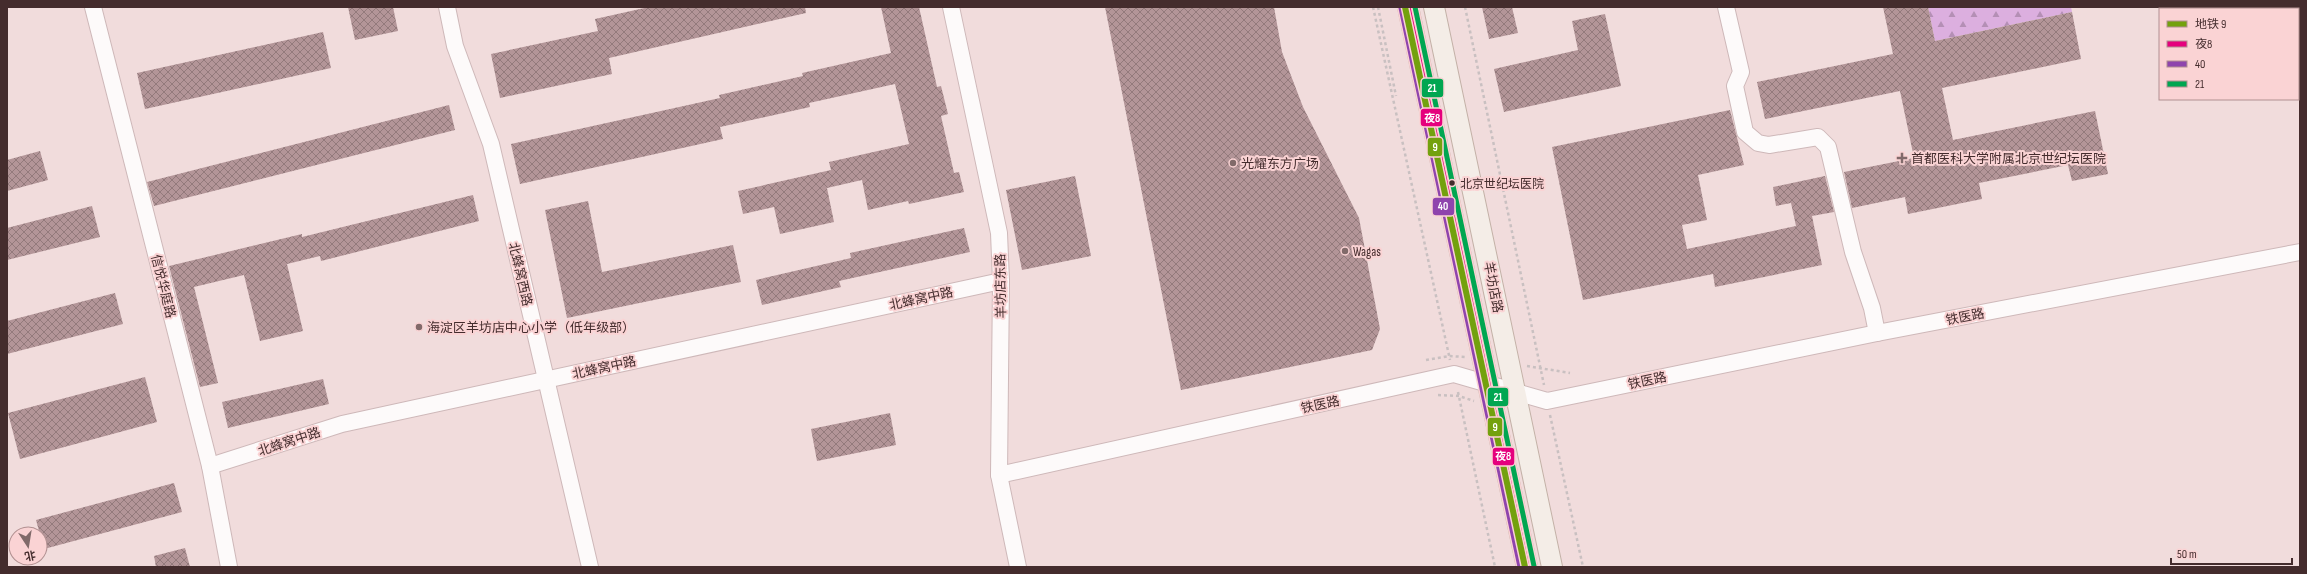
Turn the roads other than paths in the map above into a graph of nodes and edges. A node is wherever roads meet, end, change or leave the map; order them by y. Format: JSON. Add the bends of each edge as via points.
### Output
{"nodes":[{"id":1,"x":93,"y":7,"type":"edge"},
{"id":2,"x":447,"y":7,"type":"edge"},
{"id":3,"x":951,"y":7,"type":"edge"},
{"id":4,"x":1408,"y":7,"type":"edge"},
{"id":5,"x":1434,"y":7,"type":"edge"},
{"id":6,"x":1726,"y":7,"type":"edge"},
{"id":7,"x":2300,"y":252,"type":"edge"},
{"id":8,"x":1001,"y":281,"type":"junction"},
{"id":9,"x":1877,"y":333,"type":"junction"},
{"id":10,"x":545,"y":380,"type":"junction"},
{"id":11,"x":1488,"y":384,"type":"junction"},
{"id":12,"x":1515,"y":390,"type":"junction"},
{"id":13,"x":210,"y":466,"type":"junction"},
{"id":14,"x":999,"y":475,"type":"junction"},
{"id":15,"x":229,"y":567,"type":"edge"},
{"id":16,"x":590,"y":567,"type":"edge"},
{"id":17,"x":1018,"y":567,"type":"edge"},
{"id":18,"x":1527,"y":567,"type":"edge"},
{"id":19,"x":1552,"y":567,"type":"edge"}],
"edges":[{"from":1,"to":13,"type":"street","name":"信悦华庭路"},
{"from":2,"to":10,"type":"street","name":"北蜂窝西路","via":[[455,46],[492,144]]},
{"from":3,"to":8,"type":"street","name":"羊坊店东路","via":[[999,233]]},
{"from":4,"to":11,"type":"main road","name":"羊坊店路"},
{"from":5,"to":12,"type":"main road","name":"羊坊店路"},
{"from":6,"to":9,"type":"street","via":[[1741,72],[1735,86],[1745,132],[1758,142],[1769,145],[1818,137],[1828,147],[1853,252],[1872,308]]},
{"from":7,"to":9,"type":"street","name":"铁医路"},
{"from":8,"to":10,"type":"street","name":"北蜂窝中路"},
{"from":8,"to":14,"type":"street","name":"羊坊店东路"},
{"from":9,"to":12,"type":"street","name":"铁医路","via":[[1547,401]]},
{"from":10,"to":13,"type":"street","name":"北蜂窝中路","via":[[342,424]]},
{"from":10,"to":16,"type":"street","name":"北蜂窝西路"},
{"from":11,"to":12,"type":"street","name":"铁医路"},
{"from":11,"to":14,"type":"street","name":"铁医路","via":[[1454,374]]},
{"from":11,"to":18,"type":"main road","name":"羊坊店路"},
{"from":12,"to":19,"type":"main road","name":"羊坊店路"},
{"from":13,"to":15,"type":"street","name":"信悦华庭路"},
{"from":14,"to":17,"type":"street","name":"羊坊店东路"}]}
